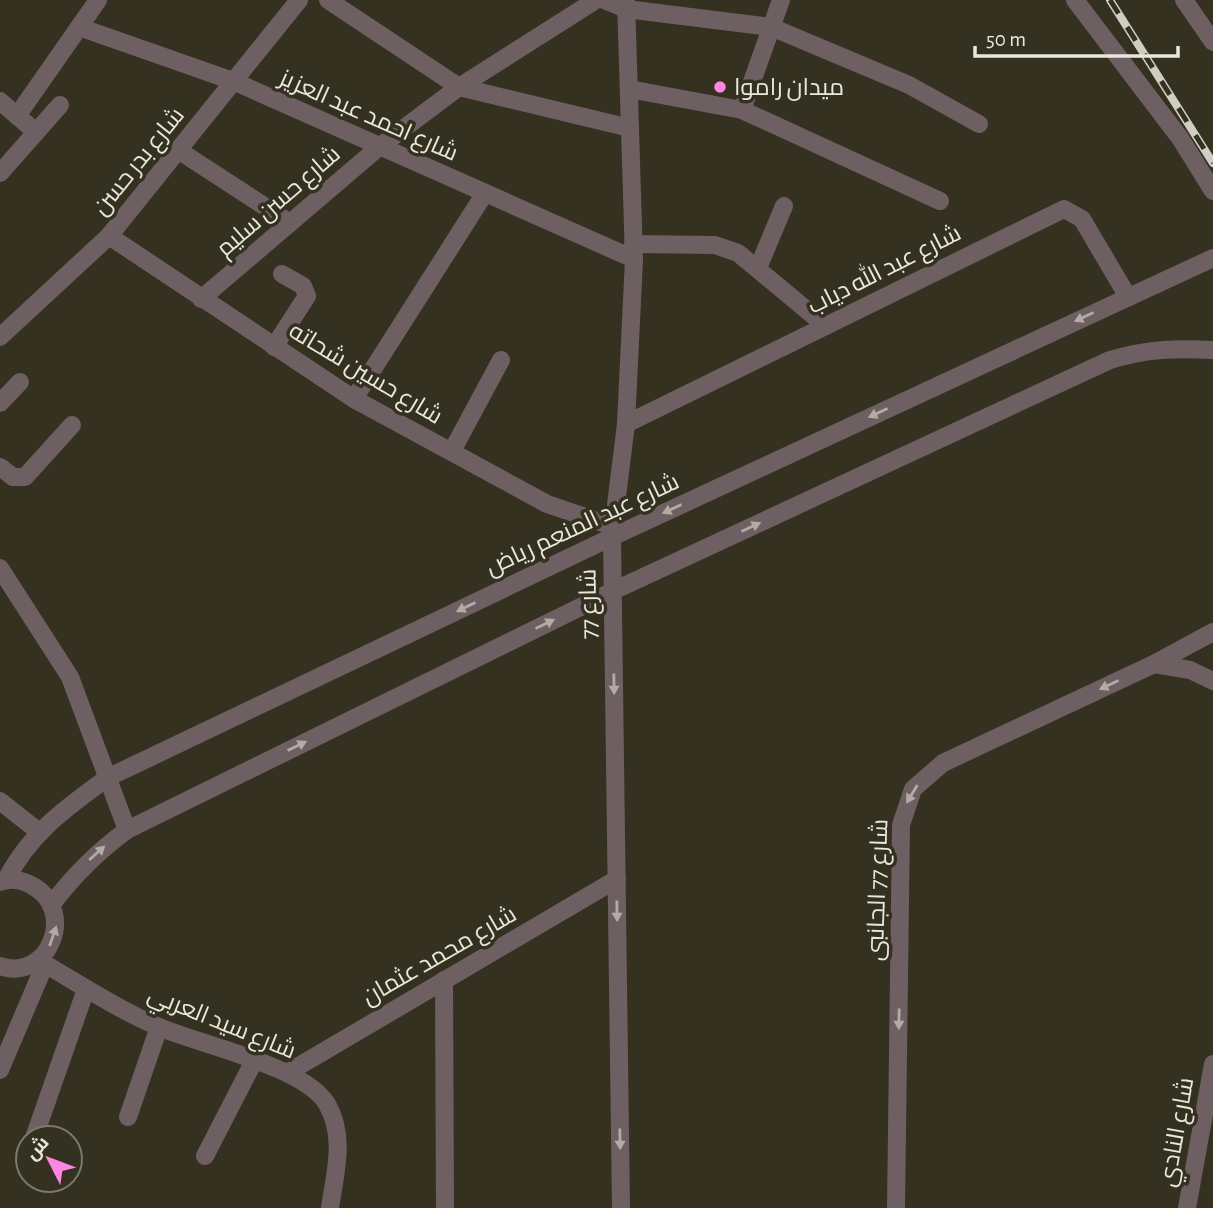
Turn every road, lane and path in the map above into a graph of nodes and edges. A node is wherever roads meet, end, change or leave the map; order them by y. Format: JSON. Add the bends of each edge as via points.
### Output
{"nodes":[{"id":1,"x":98,"y":0,"type":"edge"},
{"id":2,"x":299,"y":0,"type":"edge"},
{"id":3,"x":328,"y":0,"type":"edge"},
{"id":4,"x":596,"y":0,"type":"edge"},
{"id":5,"x":604,"y":0,"type":"edge"},
{"id":6,"x":781,"y":0,"type":"edge"},
{"id":7,"x":1075,"y":0,"type":"edge"},
{"id":8,"x":1184,"y":0,"type":"edge"},
{"id":9,"x":626,"y":5,"type":"edge"},
{"id":10,"x":79,"y":27,"type":"junction"},
{"id":11,"x":771,"y":27,"type":"junction"},
{"id":12,"x":1213,"y":42,"type":"edge"},
{"id":13,"x":233,"y":82,"type":"junction"},
{"id":14,"x":459,"y":87,"type":"junction"},
{"id":15,"x":629,"y":89,"type":"junction"},
{"id":16,"x":0,"y":101,"type":"edge"},
{"id":17,"x":60,"y":105,"type":"dead end"},
{"id":18,"x":742,"y":110,"type":"junction"},
{"id":19,"x":17,"y":116,"type":"junction"},
{"id":20,"x":979,"y":124,"type":"dead end"},
{"id":21,"x":630,"y":128,"type":"junction"},
{"id":22,"x":36,"y":132,"type":"junction"},
{"id":23,"x":379,"y":147,"type":"junction"},
{"id":24,"x":178,"y":150,"type":"junction"},
{"id":25,"x":0,"y":173,"type":"edge"},
{"id":26,"x":1213,"y":191,"type":"edge"},
{"id":27,"x":485,"y":193,"type":"junction"},
{"id":28,"x":940,"y":201,"type":"dead end"},
{"id":29,"x":784,"y":206,"type":"dead end"},
{"id":30,"x":290,"y":223,"type":"junction"},
{"id":31,"x":109,"y":236,"type":"junction"},
{"id":32,"x":634,"y":252,"type":"junction"},
{"id":33,"x":1213,"y":258,"type":"edge"},
{"id":34,"x":758,"y":268,"type":"junction"},
{"id":35,"x":282,"y":274,"type":"dead end"},
{"id":36,"x":1128,"y":297,"type":"junction"},
{"id":37,"x":201,"y":299,"type":"junction"},
{"id":38,"x":826,"y":326,"type":"junction"},
{"id":39,"x":0,"y":337,"type":"edge"},
{"id":40,"x":274,"y":347,"type":"junction"},
{"id":41,"x":1213,"y":351,"type":"edge"},
{"id":42,"x":500,"y":360,"type":"dead end"},
{"id":43,"x":20,"y":382,"type":"dead end"},
{"id":44,"x":355,"y":399,"type":"junction"},
{"id":45,"x":0,"y":403,"type":"edge"},
{"id":46,"x":625,"y":424,"type":"junction"},
{"id":47,"x":72,"y":425,"type":"dead end"},
{"id":48,"x":452,"y":451,"type":"junction"},
{"id":49,"x":0,"y":467,"type":"edge"},
{"id":50,"x":612,"y":531,"type":"junction"},
{"id":51,"x":0,"y":568,"type":"edge"},
{"id":52,"x":613,"y":591,"type":"junction"},
{"id":53,"x":1213,"y":632,"type":"edge"},
{"id":54,"x":1153,"y":664,"type":"junction"},
{"id":55,"x":1213,"y":681,"type":"edge"},
{"id":56,"x":107,"y":778,"type":"junction"},
{"id":57,"x":0,"y":802,"type":"edge"},
{"id":58,"x":127,"y":830,"type":"junction"},
{"id":59,"x":38,"y":831,"type":"junction"},
{"id":60,"x":617,"y":879,"type":"junction"},
{"id":61,"x":3,"y":881,"type":"edge"},
{"id":62,"x":52,"y":904,"type":"junction"},
{"id":63,"x":41,"y":962,"type":"junction"},
{"id":64,"x":0,"y":966,"type":"edge"},
{"id":65,"x":444,"y":980,"type":"junction"},
{"id":66,"x":86,"y":989,"type":"junction"},
{"id":67,"x":159,"y":1027,"type":"junction"},
{"id":68,"x":254,"y":1061,"type":"junction"},
{"id":69,"x":1213,"y":1064,"type":"edge"},
{"id":70,"x":0,"y":1070,"type":"edge"},
{"id":71,"x":287,"y":1073,"type":"junction"},
{"id":72,"x":128,"y":1117,"type":"dead end"},
{"id":73,"x":39,"y":1124,"type":"edge"},
{"id":74,"x":205,"y":1156,"type":"dead end"},
{"id":75,"x":330,"y":1208,"type":"edge"},
{"id":76,"x":445,"y":1208,"type":"edge"},
{"id":77,"x":621,"y":1208,"type":"edge"},
{"id":78,"x":897,"y":1208,"type":"edge"},
{"id":79,"x":1187,"y":1208,"type":"edge"}],
"edges":[{"from":1,"to":10,"type":"street"},
{"from":2,"to":13,"type":"street","name":"شارع بدر حسن"},
{"from":3,"to":14,"type":"street"},
{"from":4,"to":14,"type":"street","name":"شارع حسن سليم"},
{"from":5,"to":9,"type":"street"},
{"from":6,"to":11,"type":"street"},
{"from":7,"to":26,"type":"street","via":[[1180,138]]},
{"from":8,"to":12,"type":"street"},
{"from":9,"to":11,"type":"street"},
{"from":9,"to":15,"type":"street","name":"شارع 77"},
{"from":10,"to":13,"type":"street","name":"شارع احمد عبد العزيز"},
{"from":10,"to":19,"type":"street"},
{"from":11,"to":18,"type":"street"},
{"from":11,"to":20,"type":"street","via":[[909,85]]},
{"from":13,"to":23,"type":"street","name":"شارع احمد عبد العزيز"},
{"from":13,"to":24,"type":"street","name":"شارع بدر حسن"},
{"from":14,"to":21,"type":"street"},
{"from":14,"to":23,"type":"street","name":"شارع حسن سليم"},
{"from":15,"to":18,"type":"street"},
{"from":15,"to":21,"type":"street","name":"شارع 77"},
{"from":16,"to":19,"type":"street"},
{"from":17,"to":22,"type":"street"},
{"from":18,"to":28,"type":"street"},
{"from":19,"to":22,"type":"street"},
{"from":21,"to":32,"type":"street","name":"شارع 77"},
{"from":22,"to":25,"type":"street"},
{"from":23,"to":27,"type":"street","name":"شارع احمد عبد العزيز"},
{"from":23,"to":30,"type":"street","name":"شارع حسن سليم"},
{"from":24,"to":30,"type":"street"},
{"from":24,"to":31,"type":"street","name":"شارع بدر حسن"},
{"from":27,"to":32,"type":"street","name":"شارع احمد عبد العزيز"},
{"from":27,"to":44,"type":"street"},
{"from":29,"to":34,"type":"street"},
{"from":30,"to":37,"type":"street","name":"شارع حسن سليم"},
{"from":31,"to":37,"type":"street","name":"شارع حسين شحاته"},
{"from":31,"to":39,"type":"street","name":"شارع بدر حسن"},
{"from":32,"to":34,"type":"street","via":[[715,245],[738,253]]},
{"from":32,"to":46,"type":"street","name":"شارع 77"},
{"from":33,"to":36,"type":"street","name":"شارع عبد المنعم رياض"},
{"from":34,"to":38,"type":"street"},
{"from":35,"to":40,"type":"street","via":[[303,286],[307,296]]},
{"from":36,"to":38,"type":"street","name":"شارع عبد الله دياب","via":[[1082,219],[1063,209]]},
{"from":36,"to":50,"type":"street","name":"شارع عبد المنعم رياض","one_way":true},
{"from":37,"to":40,"type":"street","name":"شارع حسين شحاته"},
{"from":38,"to":46,"type":"street","name":"شارع عبد الله دياب"},
{"from":40,"to":44,"type":"street","name":"شارع حسين شحاته"},
{"from":52,"to":41,"type":"street","one_way":true,"via":[[1110,360],[1171,348]]},
{"from":42,"to":48,"type":"street"},
{"from":43,"to":45,"type":"street"},
{"from":44,"to":48,"type":"street","name":"شارع حسين شحاته"},
{"from":46,"to":50,"type":"street","name":"شارع 77"},
{"from":47,"to":49,"type":"street","via":[[25,477],[13,477]]},
{"from":48,"to":50,"type":"street","name":"شارع حسين شحاته","via":[[547,504]]},
{"from":50,"to":52,"type":"street","name":"شارع 77"},
{"from":50,"to":56,"type":"street","name":"شارع عبد المنعم رياض","one_way":true},
{"from":51,"to":56,"type":"street","via":[[70,677]]},
{"from":58,"to":52,"type":"street","one_way":true},
{"from":52,"to":60,"type":"street","name":"شارع 77","one_way":true},
{"from":53,"to":54,"type":"street","name":"شارع 77 الجانبى"},
{"from":54,"to":55,"type":"street","via":[[1189,670]]},
{"from":54,"to":78,"type":"street","name":"شارع 77 الجانبى","one_way":true,"via":[[943,763],[914,789],[905,806],[901,825]]},
{"from":56,"to":58,"type":"street"},
{"from":56,"to":59,"type":"street","name":"شارع عبد المنعم رياض"},
{"from":57,"to":59,"type":"street"},
{"from":62,"to":58,"type":"street","one_way":true,"via":[[90,859]]},
{"from":59,"to":61,"type":"street","name":"شارع عبد المنعم رياض"},
{"from":60,"to":65,"type":"street","name":"شارع محمد عثمان"},
{"from":60,"to":77,"type":"street","name":"شارع 77","one_way":true},
{"from":61,"to":62,"type":"street","via":[[24,881],[41,890]]},
{"from":63,"to":62,"type":"street","one_way":true,"via":[[57,925]]},
{"from":63,"to":64,"type":"street"},
{"from":63,"to":66,"type":"street","name":"شارع سيد العربي"},
{"from":63,"to":70,"type":"street"},
{"from":65,"to":71,"type":"street","name":"شارع محمد عثمان"},
{"from":65,"to":76,"type":"street"},
{"from":66,"to":67,"type":"street","name":"شارع سيد العربي"},
{"from":66,"to":73,"type":"street"},
{"from":67,"to":68,"type":"street","name":"شارع سيد العربي"},
{"from":67,"to":72,"type":"street"},
{"from":68,"to":71,"type":"street","name":"شارع سيد العربي"},
{"from":68,"to":74,"type":"street"},
{"from":69,"to":79,"type":"street","name":"شارع النادي"},
{"from":71,"to":75,"type":"street","name":"شارع سيد العربي","via":[[309,1084],[326,1102],[337,1125],[339,1149]]}]}
